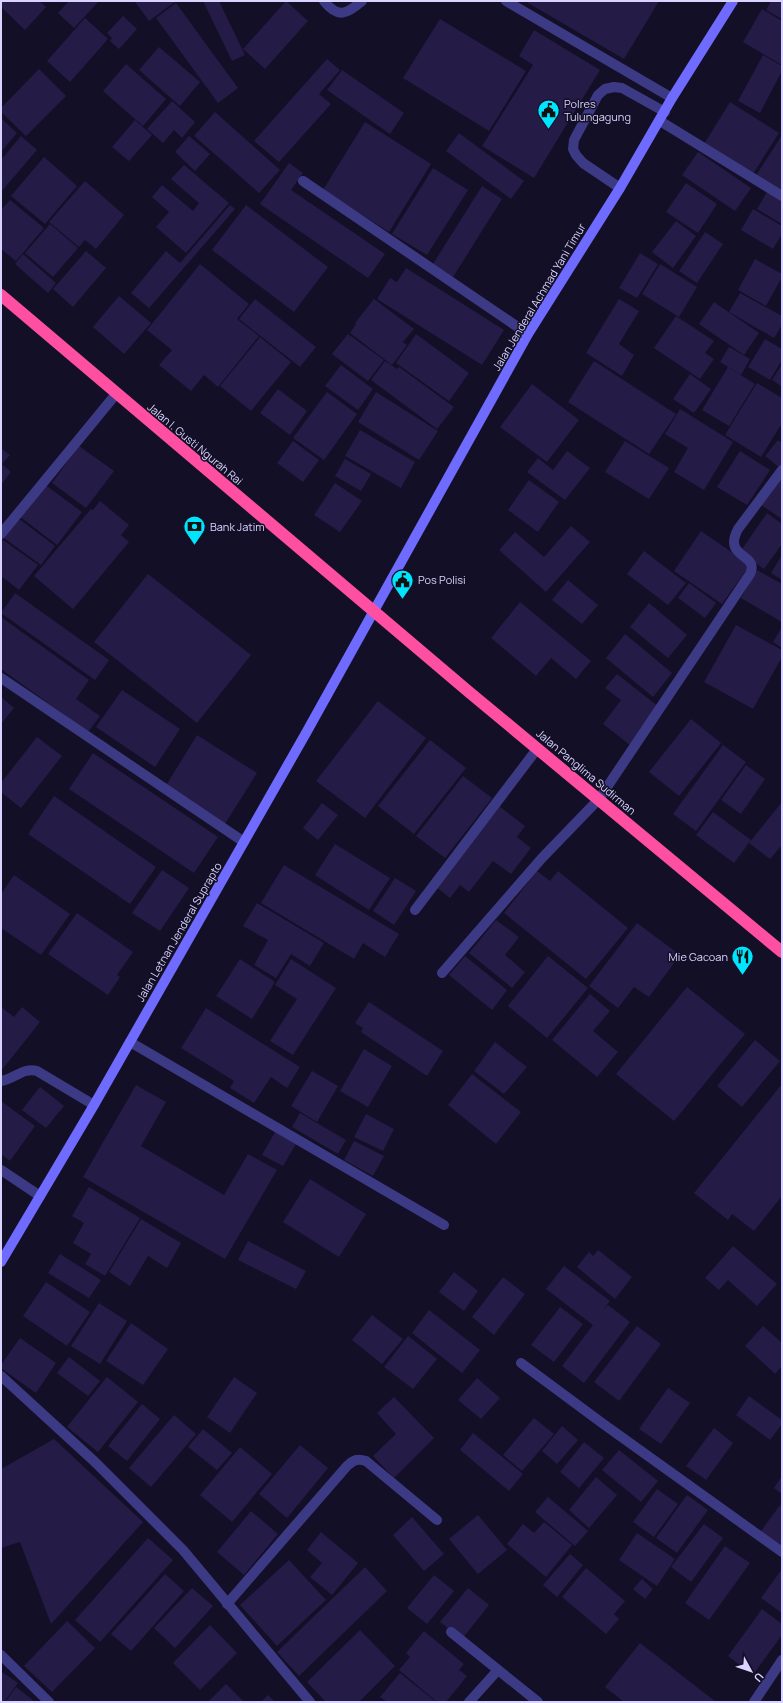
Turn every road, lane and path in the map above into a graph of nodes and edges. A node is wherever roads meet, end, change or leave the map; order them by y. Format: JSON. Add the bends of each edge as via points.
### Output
{"nodes":[{"id":1,"x":324,"y":1,"type":"edge"},
{"id":2,"x":362,"y":1,"type":"edge"},
{"id":3,"x":506,"y":1,"type":"edge"},
{"id":4,"x":733,"y":1,"type":"edge"},
{"id":5,"x":672,"y":98,"type":"junction"},
{"id":6,"x":665,"y":112,"type":"junction"},
{"id":7,"x":660,"y":122,"type":"junction"},
{"id":8,"x":303,"y":181,"type":"dead end"},
{"id":9,"x":620,"y":188,"type":"junction"},
{"id":10,"x":782,"y":196,"type":"edge"},
{"id":11,"x":1,"y":295,"type":"edge"},
{"id":12,"x":528,"y":334,"type":"junction"},
{"id":13,"x":116,"y":394,"type":"junction"},
{"id":14,"x":782,"y":470,"type":"edge"},
{"id":15,"x":1,"y":534,"type":"edge"},
{"id":16,"x":373,"y":611,"type":"junction"},
{"id":17,"x":1,"y":678,"type":"edge"},
{"id":18,"x":537,"y":749,"type":"junction"},
{"id":19,"x":599,"y":799,"type":"junction"},
{"id":20,"x":244,"y":842,"type":"junction"},
{"id":21,"x":415,"y":910,"type":"dead end"},
{"id":22,"x":782,"y":952,"type":"edge"},
{"id":23,"x":442,"y":974,"type":"dead end"},
{"id":24,"x":130,"y":1042,"type":"junction"},
{"id":25,"x":1,"y":1081,"type":"edge"},
{"id":26,"x":94,"y":1105,"type":"junction"},
{"id":27,"x":1,"y":1170,"type":"edge"},
{"id":28,"x":40,"y":1196,"type":"junction"},
{"id":29,"x":444,"y":1225,"type":"dead end"},
{"id":30,"x":1,"y":1262,"type":"edge"},
{"id":31,"x":521,"y":1363,"type":"dead end"},
{"id":32,"x":1,"y":1376,"type":"edge"},
{"id":33,"x":437,"y":1520,"type":"dead end"},
{"id":34,"x":782,"y":1552,"type":"edge"},
{"id":35,"x":227,"y":1604,"type":"junction"},
{"id":36,"x":451,"y":1632,"type":"dead end"},
{"id":37,"x":1,"y":1655,"type":"edge"},
{"id":38,"x":782,"y":1660,"type":"edge"},
{"id":39,"x":498,"y":1670,"type":"junction"},
{"id":40,"x":49,"y":1702,"type":"edge"},
{"id":41,"x":310,"y":1702,"type":"edge"},
{"id":42,"x":469,"y":1702,"type":"edge"},
{"id":43,"x":538,"y":1702,"type":"edge"},
{"id":44,"x":754,"y":1702,"type":"edge"}],
"edges":[{"from":1,"to":2,"type":"street","via":[[334,12],[342,13],[350,11]]},
{"from":3,"to":5,"type":"street"},
{"from":4,"to":5,"type":"main road","name":"Jalan Jenderal Achmad Yani Timur"},
{"from":5,"to":6,"type":"main road","name":"Jalan Jenderal Achmad Yani Timur"},
{"from":6,"to":7,"type":"main road","name":"Jalan Jenderal Achmad Yani Timur"},
{"from":6,"to":9,"type":"street","via":[[622,88],[605,89],[598,95],[574,140],[573,148],[583,163]]},
{"from":7,"to":9,"type":"main road","name":"Jalan Jenderal Achmad Yani Timur"},
{"from":7,"to":10,"type":"street"},
{"from":8,"to":12,"type":"street"},
{"from":9,"to":12,"type":"main road","name":"Jalan Jenderal Achmad Yani Timur"},
{"from":11,"to":13,"type":"highway","name":"Jalan I. Gusti Ngurah Rai"},
{"from":12,"to":16,"type":"main road","name":"Jalan Jenderal Achmad Yani Timur"},
{"from":13,"to":15,"type":"street"},
{"from":13,"to":16,"type":"highway","name":"Jalan I. Gusti Ngurah Rai"},
{"from":14,"to":19,"type":"street","via":[[738,529],[732,542],[750,562],[750,574]]},
{"from":16,"to":18,"type":"highway","name":"Jalan Panglima Sudirman"},
{"from":16,"to":20,"type":"main road","name":"Jalan Letnan Jenderal Suprapto"},
{"from":17,"to":20,"type":"street"},
{"from":18,"to":19,"type":"highway","name":"Jalan Panglima Sudirman"},
{"from":18,"to":21,"type":"street"},
{"from":19,"to":22,"type":"highway","name":"Jalan Panglima Sudirman"},
{"from":19,"to":23,"type":"street","via":[[542,858]]},
{"from":20,"to":24,"type":"main road","name":"Jalan Letnan Jenderal Suprapto"},
{"from":24,"to":26,"type":"main road","name":"Jalan Letnan Jenderal Suprapto"},
{"from":24,"to":29,"type":"street"},
{"from":25,"to":26,"type":"street","via":[[31,1070],[37,1071]]},
{"from":26,"to":28,"type":"main road","name":"Jalan Letnan Jenderal Suprapto"},
{"from":27,"to":28,"type":"street"},
{"from":28,"to":30,"type":"main road","name":"Jalan Letnan Jenderal Suprapto"},
{"from":31,"to":34,"type":"street"},
{"from":32,"to":35,"type":"street","via":[[160,1525]]},
{"from":33,"to":35,"type":"street","via":[[366,1461],[353,1460]]},
{"from":35,"to":41,"type":"street"},
{"from":36,"to":39,"type":"street"},
{"from":37,"to":40,"type":"street"},
{"from":38,"to":44,"type":"street"},
{"from":39,"to":42,"type":"street"},
{"from":39,"to":43,"type":"street"}]}
